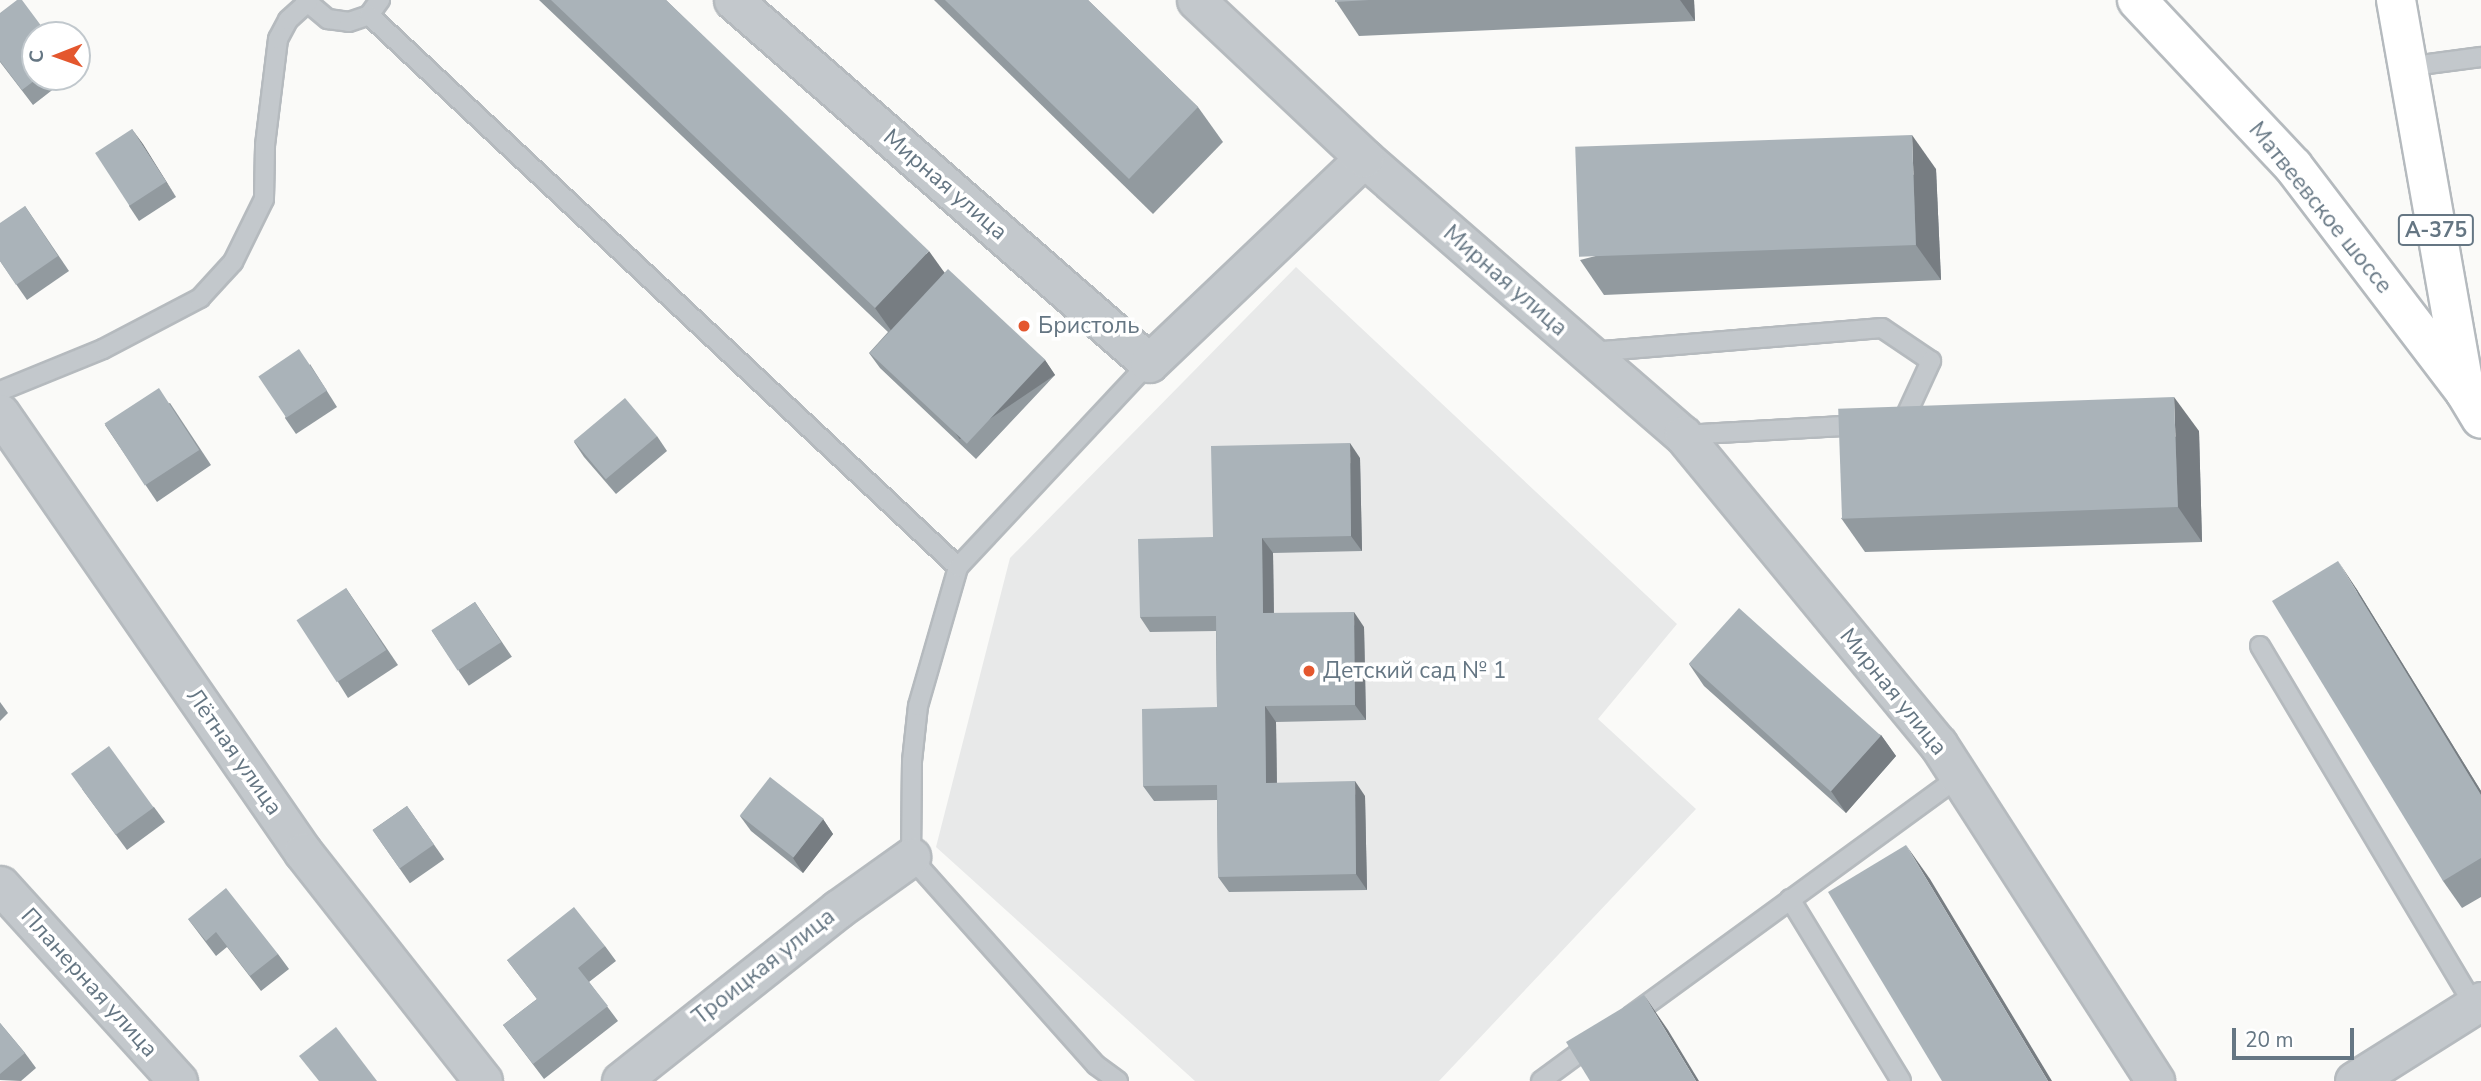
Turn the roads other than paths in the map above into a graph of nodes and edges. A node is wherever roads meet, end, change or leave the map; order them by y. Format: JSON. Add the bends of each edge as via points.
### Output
{"nodes":[{"id":1,"x":380,"y":0,"type":"edge"},
{"id":2,"x":733,"y":0,"type":"edge"},
{"id":3,"x":1196,"y":0,"type":"edge"},
{"id":4,"x":2137,"y":0,"type":"edge"},
{"id":5,"x":2396,"y":0,"type":"edge"},
{"id":6,"x":307,"y":1,"type":"edge"},
{"id":7,"x":369,"y":15,"type":"junction"},
{"id":8,"x":2481,"y":57,"type":"edge"},
{"id":9,"x":2406,"y":67,"type":"junction"},
{"id":10,"x":1364,"y":158,"type":"junction"},
{"id":11,"x":1588,"y":352,"type":"junction"},
{"id":12,"x":1149,"y":363,"type":"junction"},
{"id":13,"x":0,"y":391,"type":"edge"},
{"id":14,"x":2473,"y":406,"type":"edge"},
{"id":15,"x":0,"y":413,"type":"edge"},
{"id":16,"x":1930,"y":421,"type":"edge"},
{"id":17,"x":1889,"y":423,"type":"junction"},
{"id":18,"x":1683,"y":435,"type":"junction"},
{"id":19,"x":958,"y":567,"type":"junction"},
{"id":20,"x":2260,"y":646,"type":"dead end"},
{"id":21,"x":1959,"y":776,"type":"junction"},
{"id":22,"x":911,"y":857,"type":"junction"},
{"id":23,"x":0,"y":885,"type":"edge"},
{"id":24,"x":1790,"y":899,"type":"junction"},
{"id":25,"x":2479,"y":1008,"type":"edge"},
{"id":26,"x":178,"y":1081,"type":"edge"},
{"id":27,"x":483,"y":1081,"type":"edge"},
{"id":28,"x":621,"y":1081,"type":"edge"},
{"id":29,"x":1118,"y":1081,"type":"edge"},
{"id":30,"x":1541,"y":1081,"type":"edge"},
{"id":31,"x":1901,"y":1081,"type":"edge"},
{"id":32,"x":2155,"y":1081,"type":"edge"},
{"id":33,"x":2354,"y":1081,"type":"edge"}],
"edges":[{"from":1,"to":7,"type":"lane"},
{"from":2,"to":12,"type":"street","name":"Мирная улица"},
{"from":3,"to":10,"type":"street","name":"Мирная улица"},
{"from":4,"to":14,"type":"main road","name":"Матвеевское шоссе","via":[[2293,166]]},
{"from":5,"to":9,"type":"main road","number":"А-375"},
{"from":6,"to":7,"type":"lane","via":[[328,19],[349,22]]},
{"from":6,"to":13,"type":"lane","via":[[288,20],[278,39],[265,145],[264,200],[233,262],[200,298],[92,354]]},
{"from":7,"to":19,"type":"lane"},
{"from":8,"to":9,"type":"lane"},
{"from":9,"to":14,"type":"main road","number":"А-375"},
{"from":10,"to":11,"type":"street","name":"Мирная улица"},
{"from":10,"to":12,"type":"street"},
{"from":11,"to":17,"type":"lane","via":[[1882,328],[1931,361]]},
{"from":11,"to":18,"type":"street","name":"Мирная улица"},
{"from":12,"to":19,"type":"lane"},
{"from":15,"to":27,"type":"street","name":"Лётная улица","via":[[303,852]]},
{"from":16,"to":17,"type":"lane"},
{"from":17,"to":18,"type":"lane"},
{"from":18,"to":21,"type":"street","name":"Мирная улица"},
{"from":19,"to":22,"type":"lane","via":[[918,706]]},
{"from":20,"to":25,"type":"lane"},
{"from":21,"to":24,"type":"lane"},
{"from":21,"to":32,"type":"street","name":"Мирная улица"},
{"from":22,"to":28,"type":"street","name":"Троицкая улица"},
{"from":22,"to":29,"type":"lane","via":[[1097,1065]]},
{"from":23,"to":26,"type":"street","name":"Планерная улица"},
{"from":24,"to":30,"type":"lane"},
{"from":24,"to":31,"type":"lane"},
{"from":25,"to":33,"type":"street"}]}
